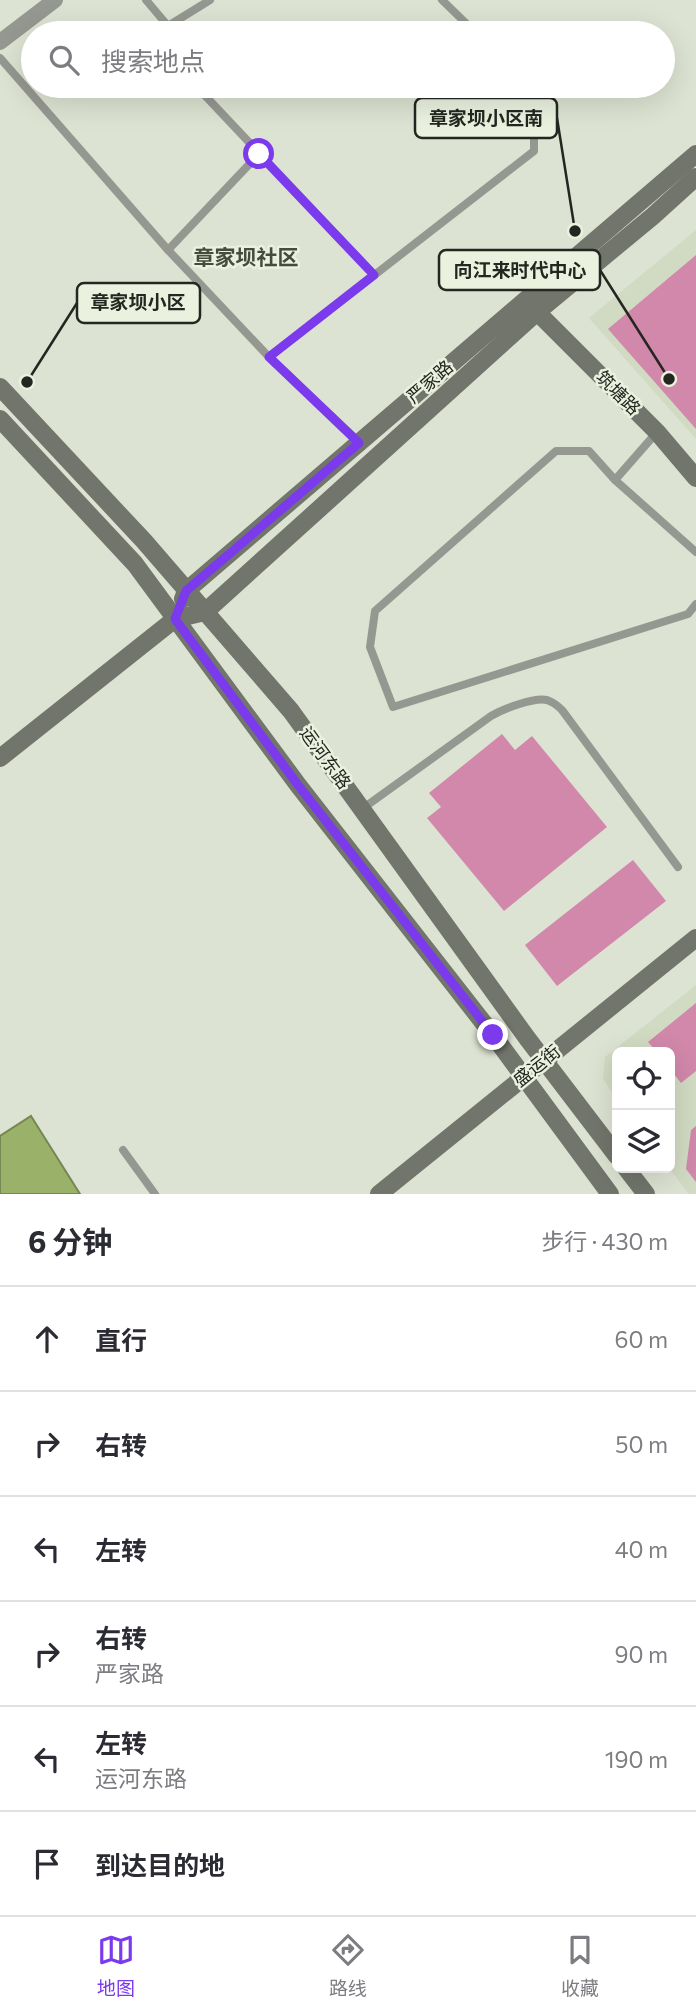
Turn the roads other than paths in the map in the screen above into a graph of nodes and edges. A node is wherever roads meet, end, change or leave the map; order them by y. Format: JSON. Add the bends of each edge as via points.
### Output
{"nodes":[{"id":1,"x":55,"y":0,"type":"edge"},
{"id":2,"x":146,"y":0,"type":"edge"},
{"id":3,"x":210,"y":0,"type":"edge"},
{"id":4,"x":442,"y":0,"type":"edge"},
{"id":5,"x":28,"y":21,"type":"edge"},
{"id":6,"x":163,"y":21,"type":"edge"},
{"id":7,"x":182,"y":21,"type":"edge"},
{"id":8,"x":464,"y":21,"type":"edge"},
{"id":9,"x":21,"y":26,"type":"edge"},
{"id":10,"x":0,"y":42,"type":"edge"},
{"id":11,"x":0,"y":58,"type":"edge"},
{"id":12,"x":21,"y":82,"type":"edge"},
{"id":13,"x":35,"y":98,"type":"edge"},
{"id":14,"x":207,"y":98,"type":"edge"},
{"id":15,"x":523,"y":98,"type":"edge"},
{"id":16,"x":259,"y":154,"type":"junction"},
{"id":17,"x":696,"y":154,"type":"edge"},
{"id":18,"x":696,"y":177,"type":"edge"},
{"id":19,"x":169,"y":250,"type":"junction"},
{"id":20,"x":374,"y":275,"type":"junction"},
{"id":21,"x":537,"y":312,"type":"junction"},
{"id":22,"x":269,"y":357,"type":"junction"},
{"id":23,"x":0,"y":387,"type":"edge"},
{"id":24,"x":0,"y":419,"type":"edge"},
{"id":25,"x":657,"y":432,"type":"junction"},
{"id":26,"x":359,"y":443,"type":"junction"},
{"id":27,"x":696,"y":478,"type":"edge"},
{"id":28,"x":615,"y":480,"type":"junction"},
{"id":29,"x":696,"y":552,"type":"edge"},
{"id":30,"x":186,"y":591,"type":"junction"},
{"id":31,"x":696,"y":604,"type":"edge"},
{"id":32,"x":205,"y":612,"type":"junction"},
{"id":33,"x":175,"y":619,"type":"junction"},
{"id":34,"x":0,"y":758,"type":"edge"},
{"id":35,"x":362,"y":809,"type":"junction"},
{"id":36,"x":678,"y":867,"type":"dead end"},
{"id":37,"x":696,"y":937,"type":"edge"},
{"id":38,"x":544,"y":1060,"type":"junction"},
{"id":39,"x":524,"y":1077,"type":"junction"},
{"id":40,"x":612,"y":1149,"type":"edge"},
{"id":41,"x":123,"y":1150,"type":"dead end"},
{"id":42,"x":630,"y":1173,"type":"edge"},
{"id":43,"x":155,"y":1194,"type":"edge"},
{"id":44,"x":379,"y":1194,"type":"edge"},
{"id":45,"x":610,"y":1194,"type":"edge"},
{"id":46,"x":646,"y":1194,"type":"edge"}],
"edges":[{"from":1,"to":5,"type":"street"},
{"from":2,"to":6,"type":"lane"},
{"from":3,"to":7,"type":"lane"},
{"from":4,"to":8,"type":"lane"},
{"from":9,"to":10,"type":"street"},
{"from":11,"to":12,"type":"lane"},
{"from":13,"to":19,"type":"lane"},
{"from":14,"to":16,"type":"lane"},
{"from":15,"to":20,"type":"lane","via":[[534,113],[534,151]]},
{"from":16,"to":19,"type":"lane"},
{"from":16,"to":20,"type":"lane"},
{"from":17,"to":26,"type":"street","name":"严家路"},
{"from":18,"to":21,"type":"street","name":"严家路"},
{"from":19,"to":22,"type":"lane"},
{"from":20,"to":22,"type":"lane"},
{"from":21,"to":25,"type":"street","name":"筑塘路"},
{"from":21,"to":32,"type":"street","name":"严家路"},
{"from":22,"to":26,"type":"lane"},
{"from":23,"to":30,"type":"street","name":"运河东路"},
{"from":24,"to":33,"type":"street","name":"运河东路","via":[[135,564]]},
{"from":25,"to":27,"type":"street","name":"筑塘路"},
{"from":25,"to":28,"type":"lane"},
{"from":26,"to":30,"type":"street","name":"严家路"},
{"from":28,"to":29,"type":"lane"},
{"from":28,"to":31,"type":"lane","via":[[589,451],[556,451],[375,611],[370,647],[393,707],[688,614]]},
{"from":30,"to":32,"type":"street","name":"运河东路"},
{"from":30,"to":33,"type":"street","name":"严家路"},
{"from":32,"to":33,"type":"street","name":"严家路"},
{"from":32,"to":35,"type":"street","name":"运河东路","via":[[290,711]]},
{"from":33,"to":34,"type":"street","name":"严家路"},
{"from":33,"to":39,"type":"street","name":"运河东路"},
{"from":35,"to":36,"type":"lane","via":[[503,709],[550,701],[562,710]]},
{"from":35,"to":38,"type":"street","name":"运河东路"},
{"from":37,"to":38,"type":"street","name":"盛运街"},
{"from":38,"to":39,"type":"street","name":"盛运街"},
{"from":38,"to":40,"type":"street","name":"运河东路"},
{"from":39,"to":44,"type":"street","name":"盛运街"},
{"from":39,"to":45,"type":"street","name":"运河东路"},
{"from":41,"to":43,"type":"lane"},
{"from":42,"to":46,"type":"street"}]}
